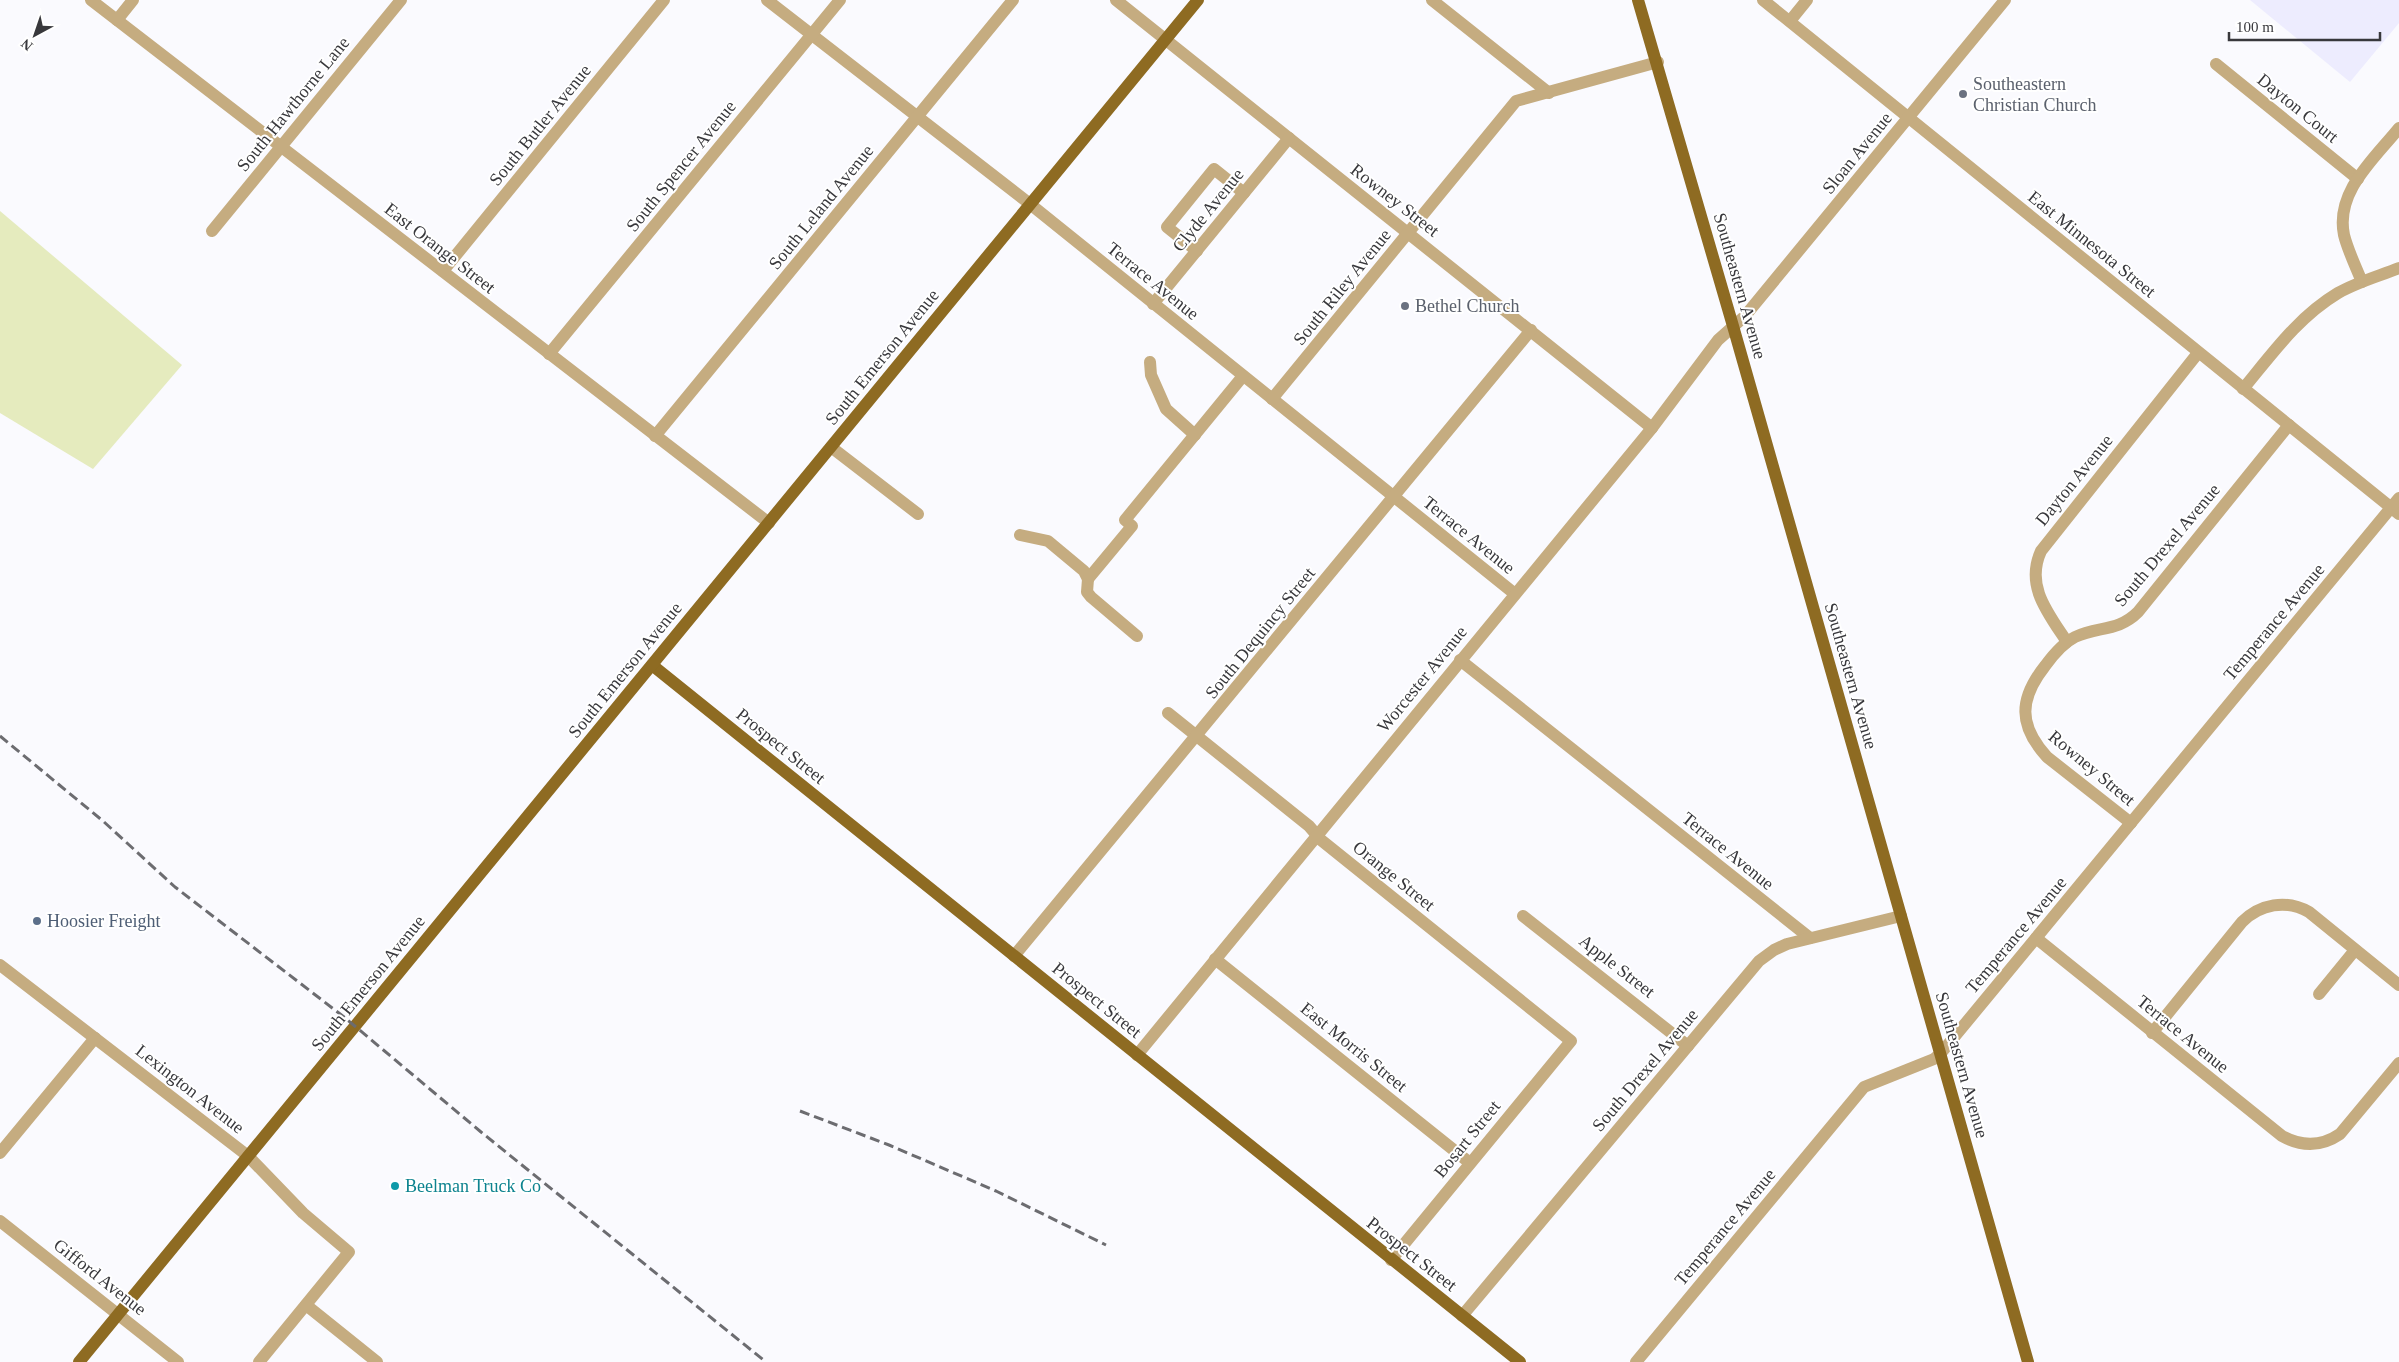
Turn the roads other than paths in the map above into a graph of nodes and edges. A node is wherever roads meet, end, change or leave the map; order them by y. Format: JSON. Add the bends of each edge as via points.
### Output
{"nodes":[{"id":1,"x":91,"y":0,"type":"edge"},
{"id":2,"x":133,"y":0,"type":"edge"},
{"id":3,"x":401,"y":0,"type":"edge"},
{"id":4,"x":664,"y":0,"type":"edge"},
{"id":5,"x":767,"y":0,"type":"edge"},
{"id":6,"x":840,"y":0,"type":"edge"},
{"id":7,"x":1014,"y":0,"type":"edge"},
{"id":8,"x":1116,"y":0,"type":"edge"},
{"id":9,"x":1198,"y":0,"type":"edge"},
{"id":10,"x":1432,"y":0,"type":"edge"},
{"id":11,"x":1638,"y":0,"type":"edge"},
{"id":12,"x":1762,"y":0,"type":"edge"},
{"id":13,"x":1807,"y":0,"type":"edge"},
{"id":14,"x":2005,"y":0,"type":"edge"},
{"id":15,"x":117,"y":20,"type":"junction"},
{"id":16,"x":1790,"y":22,"type":"junction"},
{"id":17,"x":812,"y":35,"type":"junction"},
{"id":18,"x":1166,"y":39,"type":"junction"},
{"id":19,"x":1658,"y":62,"type":"junction"},
{"id":20,"x":2216,"y":64,"type":"dead end"},
{"id":21,"x":1549,"y":93,"type":"junction"},
{"id":22,"x":917,"y":117,"type":"junction"},
{"id":23,"x":1908,"y":117,"type":"junction"},
{"id":24,"x":2399,"y":128,"type":"edge"},
{"id":25,"x":1289,"y":138,"type":"junction"},
{"id":26,"x":281,"y":146,"type":"junction"},
{"id":27,"x":2358,"y":179,"type":"junction"},
{"id":28,"x":1244,"y":193,"type":"junction"},
{"id":29,"x":1030,"y":204,"type":"junction"},
{"id":30,"x":212,"y":231,"type":"dead end"},
{"id":31,"x":1409,"y":232,"type":"junction"},
{"id":32,"x":1197,"y":251,"type":"junction"},
{"id":33,"x":2399,"y":268,"type":"edge"},
{"id":34,"x":443,"y":271,"type":"junction"},
{"id":35,"x":2362,"y":282,"type":"junction"},
{"id":36,"x":1153,"y":304,"type":"junction"},
{"id":37,"x":1733,"y":326,"type":"junction"},
{"id":38,"x":1531,"y":330,"type":"junction"},
{"id":39,"x":2198,"y":353,"type":"junction"},
{"id":40,"x":549,"y":354,"type":"junction"},
{"id":41,"x":1146,"y":371,"type":"dead end"},
{"id":42,"x":1243,"y":376,"type":"junction"},
{"id":43,"x":2243,"y":389,"type":"junction"},
{"id":44,"x":1272,"y":399,"type":"junction"},
{"id":45,"x":2289,"y":425,"type":"junction"},
{"id":46,"x":1652,"y":428,"type":"junction"},
{"id":47,"x":1195,"y":435,"type":"junction"},
{"id":48,"x":655,"y":436,"type":"junction"},
{"id":49,"x":831,"y":447,"type":"junction"},
{"id":50,"x":1394,"y":497,"type":"junction"},
{"id":51,"x":2396,"y":507,"type":"edge"},
{"id":52,"x":918,"y":514,"type":"dead end"},
{"id":53,"x":769,"y":523,"type":"junction"},
{"id":54,"x":1020,"y":535,"type":"dead end"},
{"id":55,"x":1088,"y":579,"type":"junction"},
{"id":56,"x":1515,"y":594,"type":"junction"},
{"id":57,"x":1137,"y":636,"type":"dead end"},
{"id":58,"x":2067,"y":642,"type":"junction"},
{"id":59,"x":1460,"y":660,"type":"junction"},
{"id":60,"x":652,"y":665,"type":"junction"},
{"id":61,"x":2026,"y":709,"type":"joint"},
{"id":62,"x":1168,"y":713,"type":"dead end"},
{"id":63,"x":1197,"y":736,"type":"junction"},
{"id":64,"x":2131,"y":823,"type":"junction"},
{"id":65,"x":1316,"y":835,"type":"junction"},
{"id":66,"x":1523,"y":916,"type":"dead end"},
{"id":67,"x":1901,"y":916,"type":"junction"},
{"id":68,"x":1810,"y":938,"type":"junction"},
{"id":69,"x":2036,"y":938,"type":"junction"},
{"id":70,"x":2355,"y":950,"type":"junction"},
{"id":71,"x":1014,"y":956,"type":"junction"},
{"id":72,"x":1215,"y":959,"type":"junction"},
{"id":73,"x":0,"y":965,"type":"edge"},
{"id":74,"x":2399,"y":985,"type":"edge"},
{"id":75,"x":2319,"y":994,"type":"dead end"},
{"id":76,"x":2152,"y":1033,"type":"junction"},
{"id":77,"x":95,"y":1038,"type":"junction"},
{"id":78,"x":1570,"y":1041,"type":"joint"},
{"id":79,"x":1688,"y":1046,"type":"junction"},
{"id":80,"x":1941,"y":1053,"type":"junction"},
{"id":81,"x":1137,"y":1055,"type":"junction"},
{"id":82,"x":2399,"y":1063,"type":"edge"},
{"id":83,"x":0,"y":1153,"type":"edge"},
{"id":84,"x":248,"y":1156,"type":"junction"},
{"id":85,"x":1470,"y":1163,"type":"junction"},
{"id":86,"x":0,"y":1221,"type":"edge"},
{"id":87,"x":1391,"y":1260,"type":"junction"},
{"id":88,"x":306,"y":1305,"type":"junction"},
{"id":89,"x":119,"y":1314,"type":"junction"},
{"id":90,"x":1462,"y":1316,"type":"junction"},
{"id":91,"x":79,"y":1362,"type":"edge"},
{"id":92,"x":178,"y":1362,"type":"edge"},
{"id":93,"x":259,"y":1362,"type":"edge"},
{"id":94,"x":377,"y":1362,"type":"edge"},
{"id":95,"x":1520,"y":1362,"type":"edge"},
{"id":96,"x":1636,"y":1362,"type":"edge"},
{"id":97,"x":2028,"y":1362,"type":"edge"}],
"edges":[{"from":1,"to":15,"type":"street","name":"East Orange Street"},
{"from":2,"to":15,"type":"street"},
{"from":3,"to":26,"type":"street","name":"South Hawthorne Lane"},
{"from":4,"to":34,"type":"street","name":"South Butler Avenue"},
{"from":5,"to":17,"type":"street","name":"Terrace Avenue"},
{"from":6,"to":17,"type":"street","name":"South Spencer Avenue"},
{"from":7,"to":22,"type":"street","name":"South Leland Avenue"},
{"from":8,"to":18,"type":"street","name":"Rowney Street"},
{"from":9,"to":18,"type":"main road","name":"South Emerson Avenue"},
{"from":10,"to":21,"type":"street"},
{"from":11,"to":19,"type":"main road","name":"Southeastern Avenue"},
{"from":12,"to":16,"type":"street","name":"East Minnesota Street"},
{"from":13,"to":16,"type":"street"},
{"from":14,"to":23,"type":"street","name":"Sloan Avenue"},
{"from":15,"to":26,"type":"street","name":"East Orange Street"},
{"from":16,"to":23,"type":"street","name":"East Minnesota Street"},
{"from":17,"to":22,"type":"street","name":"Terrace Avenue"},
{"from":17,"to":40,"type":"street","name":"South Spencer Avenue"},
{"from":18,"to":25,"type":"street","name":"Rowney Street"},
{"from":18,"to":29,"type":"main road","name":"South Emerson Avenue"},
{"from":19,"to":21,"type":"street","name":"South Riley Avenue"},
{"from":19,"to":37,"type":"main road","name":"Southeastern Avenue"},
{"from":20,"to":27,"type":"street","name":"Dayton Court"},
{"from":21,"to":31,"type":"street","name":"South Riley Avenue","via":[[1516,101]]},
{"from":22,"to":29,"type":"street","name":"Terrace Avenue"},
{"from":22,"to":48,"type":"street","name":"South Leland Avenue"},
{"from":23,"to":37,"type":"street","name":"Sloan Avenue","via":[[1745,316]]},
{"from":23,"to":39,"type":"street","name":"East Minnesota Street"},
{"from":24,"to":27,"type":"street"},
{"from":25,"to":28,"type":"street","name":"Clyde Avenue"},
{"from":25,"to":31,"type":"street","name":"Rowney Street"},
{"from":26,"to":30,"type":"street","name":"South Hawthorne Lane"},
{"from":26,"to":34,"type":"street","name":"East Orange Street"},
{"from":27,"to":35,"type":"street","via":[[2346,200],[2343,228]]},
{"from":28,"to":32,"type":"street","name":"Clyde Avenue"},
{"from":28,"to":32,"type":"street","via":[[1214,168],[1167,227]]},
{"from":29,"to":36,"type":"street","name":"Terrace Avenue"},
{"from":29,"to":49,"type":"main road","name":"South Emerson Avenue"},
{"from":31,"to":38,"type":"street","name":"Rowney Street"},
{"from":31,"to":44,"type":"street","name":"South Riley Avenue"},
{"from":32,"to":36,"type":"street","name":"Clyde Avenue"},
{"from":33,"to":35,"type":"street"},
{"from":34,"to":40,"type":"street","name":"East Orange Street"},
{"from":35,"to":43,"type":"street","via":[[2340,292],[2305,317]]},
{"from":36,"to":42,"type":"street","name":"Terrace Avenue"},
{"from":37,"to":46,"type":"street","name":"Worcester Avenue","via":[[1718,340]]},
{"from":37,"to":67,"type":"main road","name":"Southeastern Avenue"},
{"from":38,"to":46,"type":"street","name":"Rowney Street"},
{"from":38,"to":50,"type":"street","name":"South Dequincy Street"},
{"from":39,"to":43,"type":"street","name":"East Minnesota Street"},
{"from":39,"to":58,"type":"street","name":"Dayton Avenue","via":[[2041,551],[2035,570],[2038,593]]},
{"from":40,"to":48,"type":"street","name":"East Orange Street"},
{"from":41,"to":47,"type":"street","via":[[1166,409]]},
{"from":42,"to":44,"type":"street","name":"Terrace Avenue"},
{"from":42,"to":47,"type":"street"},
{"from":43,"to":45,"type":"street","name":"East Minnesota Street"},
{"from":44,"to":50,"type":"street","name":"Terrace Avenue"},
{"from":45,"to":51,"type":"street","name":"East Minnesota Street"},
{"from":45,"to":58,"type":"street","name":"South Drexel Avenue","via":[[2134,615],[2116,627],[2084,634]]},
{"from":46,"to":56,"type":"street","name":"Worcester Avenue"},
{"from":47,"to":55,"type":"street","via":[[1125,520],[1132,526]]},
{"from":48,"to":53,"type":"street","name":"East Orange Street"},
{"from":49,"to":52,"type":"street"},
{"from":49,"to":53,"type":"main road","name":"South Emerson Avenue"},
{"from":50,"to":56,"type":"street","name":"Terrace Avenue"},
{"from":50,"to":63,"type":"street","name":"South Dequincy Street"},
{"from":51,"to":64,"type":"street","name":"Temperance Avenue"},
{"from":53,"to":60,"type":"main road","name":"South Emerson Avenue"},
{"from":54,"to":55,"type":"street","via":[[1053,545]]},
{"from":55,"to":57,"type":"street","via":[[1087,592],[1091,597]]},
{"from":56,"to":59,"type":"street","name":"Worcester Avenue"},
{"from":58,"to":61,"type":"street","name":"South Drexel Avenue","via":[[2033,681],[2027,694]]},
{"from":59,"to":65,"type":"street","name":"Worcester Avenue"},
{"from":59,"to":68,"type":"street","name":"Terrace Avenue"},
{"from":60,"to":71,"type":"main road","name":"Prospect Street"},
{"from":60,"to":84,"type":"main road","name":"South Emerson Avenue"},
{"from":61,"to":64,"type":"street","name":"Rowney Street","via":[[2028,728],[2040,750]]},
{"from":62,"to":63,"type":"street","name":"Orange Street"},
{"from":63,"to":65,"type":"street","name":"Orange Street"},
{"from":63,"to":71,"type":"street","name":"South Dequincy Street"},
{"from":64,"to":69,"type":"street","name":"Temperance Avenue"},
{"from":65,"to":72,"type":"street","name":"Worcester Avenue"},
{"from":65,"to":78,"type":"street","name":"Orange Street"},
{"from":66,"to":79,"type":"street","name":"Apple Street"},
{"from":67,"to":68,"type":"street","name":"South Drexel Avenue"},
{"from":67,"to":80,"type":"main road","name":"Southeastern Avenue"},
{"from":68,"to":79,"type":"street","name":"South Drexel Avenue","via":[[1782,946],[1762,958]]},
{"from":69,"to":76,"type":"street","name":"Terrace Avenue"},
{"from":69,"to":80,"type":"street","name":"Temperance Avenue"},
{"from":70,"to":74,"type":"street"},
{"from":70,"to":75,"type":"street"},
{"from":70,"to":76,"type":"street","via":[[2305,910],[2288,905],[2270,905],[2255,911],[2242,922]]},
{"from":71,"to":81,"type":"main road","name":"Prospect Street"},
{"from":72,"to":81,"type":"street","name":"Worcester Avenue"},
{"from":72,"to":85,"type":"street","name":"East Morris Street"},
{"from":73,"to":77,"type":"street","name":"Lexington Avenue"},
{"from":76,"to":82,"type":"street","name":"Terrace Avenue","via":[[2282,1136],[2302,1144],[2313,1145],[2330,1140],[2347,1128]]},
{"from":77,"to":83,"type":"street"},
{"from":77,"to":84,"type":"street","name":"Lexington Avenue"},
{"from":78,"to":85,"type":"street","name":"Bosart Street"},
{"from":79,"to":90,"type":"street","name":"South Drexel Avenue"},
{"from":80,"to":96,"type":"street","name":"Temperance Avenue","via":[[1934,1059],[1864,1087]]},
{"from":80,"to":97,"type":"main road","name":"Southeastern Avenue"},
{"from":81,"to":87,"type":"main road","name":"Prospect Street"},
{"from":84,"to":88,"type":"street","name":"Lexington Avenue","via":[[303,1214],[349,1252]]},
{"from":84,"to":89,"type":"main road","name":"South Emerson Avenue"},
{"from":85,"to":87,"type":"street","name":"Bosart Street"},
{"from":86,"to":89,"type":"street","name":"Gifford Avenue"},
{"from":87,"to":90,"type":"main road","name":"Prospect Street"},
{"from":88,"to":93,"type":"street"},
{"from":88,"to":94,"type":"street"},
{"from":89,"to":91,"type":"main road","name":"South Emerson Avenue"},
{"from":89,"to":92,"type":"street","name":"Gifford Avenue"},
{"from":90,"to":95,"type":"main road","name":"Prospect Street"}]}
